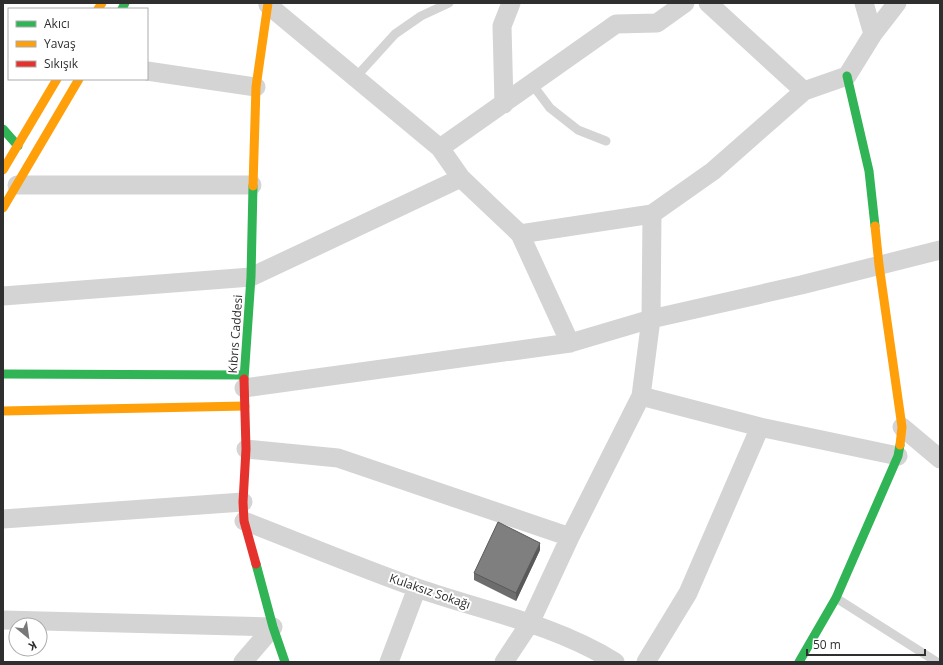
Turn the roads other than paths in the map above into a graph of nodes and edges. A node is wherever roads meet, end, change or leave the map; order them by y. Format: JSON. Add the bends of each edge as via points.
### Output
{"nodes":[{"id":1,"x":449,"y":3,"type":"edge"},
{"id":2,"x":511,"y":3,"type":"edge"},
{"id":3,"x":685,"y":3,"type":"edge"},
{"id":4,"x":708,"y":3,"type":"edge"},
{"id":5,"x":864,"y":3,"type":"edge"},
{"id":6,"x":897,"y":3,"type":"edge"},
{"id":7,"x":268,"y":4,"type":"edge"},
{"id":8,"x":873,"y":34,"type":"junction"},
{"id":9,"x":148,"y":71,"type":"edge"},
{"id":10,"x":847,"y":76,"type":"junction"},
{"id":11,"x":355,"y":78,"type":"junction"},
{"id":12,"x":56,"y":80,"type":"edge"},
{"id":13,"x":78,"y":80,"type":"edge"},
{"id":14,"x":532,"y":84,"type":"junction"},
{"id":15,"x":256,"y":87,"type":"junction"},
{"id":16,"x":804,"y":91,"type":"junction"},
{"id":17,"x":504,"y":104,"type":"junction"},
{"id":18,"x":3,"y":129,"type":"edge"},
{"id":19,"x":606,"y":141,"type":"dead end"},
{"id":20,"x":18,"y":146,"type":"junction"},
{"id":21,"x":440,"y":148,"type":"junction"},
{"id":22,"x":3,"y":170,"type":"edge"},
{"id":23,"x":461,"y":178,"type":"junction"},
{"id":24,"x":17,"y":185,"type":"junction"},
{"id":25,"x":252,"y":185,"type":"junction"},
{"id":26,"x":3,"y":208,"type":"edge"},
{"id":27,"x":652,"y":214,"type":"junction"},
{"id":28,"x":520,"y":234,"type":"junction"},
{"id":29,"x":940,"y":250,"type":"edge"},
{"id":30,"x":879,"y":265,"type":"junction"},
{"id":31,"x":251,"y":277,"type":"junction"},
{"id":32,"x":3,"y":296,"type":"edge"},
{"id":33,"x":652,"y":319,"type":"junction"},
{"id":34,"x":570,"y":343,"type":"junction"},
{"id":35,"x":3,"y":374,"type":"edge"},
{"id":36,"x":244,"y":390,"type":"junction"},
{"id":37,"x":641,"y":396,"type":"junction"},
{"id":38,"x":3,"y":410,"type":"edge"},
{"id":39,"x":760,"y":427,"type":"junction"},
{"id":40,"x":902,"y":427,"type":"junction"},
{"id":41,"x":246,"y":449,"type":"junction"},
{"id":42,"x":898,"y":456,"type":"junction"},
{"id":43,"x":940,"y":459,"type":"edge"},
{"id":44,"x":242,"y":502,"type":"junction"},
{"id":45,"x":3,"y":519,"type":"edge"},
{"id":46,"x":244,"y":521,"type":"junction"},
{"id":47,"x":570,"y":537,"type":"junction"},
{"id":48,"x":417,"y":588,"type":"junction"},
{"id":49,"x":836,"y":598,"type":"junction"},
{"id":50,"x":3,"y":620,"type":"edge"},
{"id":51,"x":530,"y":623,"type":"junction"},
{"id":52,"x":273,"y":627,"type":"junction"},
{"id":53,"x":242,"y":662,"type":"edge"},
{"id":54,"x":285,"y":662,"type":"edge"},
{"id":55,"x":389,"y":662,"type":"edge"},
{"id":56,"x":504,"y":662,"type":"edge"},
{"id":57,"x":615,"y":662,"type":"edge"},
{"id":58,"x":646,"y":662,"type":"edge"},
{"id":59,"x":799,"y":662,"type":"edge"},
{"id":60,"x":937,"y":662,"type":"edge"}],
"edges":[{"from":1,"to":11,"type":"lane","via":[[421,16],[395,34]]},
{"from":2,"to":17,"type":"street","via":[[502,26]]},
{"from":3,"to":14,"type":"street","via":[[657,23],[616,24]]},
{"from":4,"to":16,"type":"street"},
{"from":5,"to":8,"type":"street"},
{"from":6,"to":8,"type":"street"},
{"from":7,"to":11,"type":"street"},
{"from":7,"to":15,"type":"street","name":"Kıbrıs Caddesi"},
{"from":8,"to":10,"type":"street"},
{"from":9,"to":15,"type":"street"},
{"from":10,"to":16,"type":"street"},
{"from":10,"to":30,"type":"street","via":[[869,171]]},
{"from":11,"to":21,"type":"street"},
{"from":12,"to":20,"type":"street"},
{"from":13,"to":24,"type":"street"},
{"from":14,"to":17,"type":"street"},
{"from":14,"to":19,"type":"lane","via":[[550,108],[578,130]]},
{"from":15,"to":25,"type":"street","name":"Kıbrıs Caddesi"},
{"from":16,"to":27,"type":"street","via":[[713,171]]},
{"from":17,"to":21,"type":"street"},
{"from":18,"to":20,"type":"street"},
{"from":20,"to":22,"type":"street"},
{"from":21,"to":23,"type":"street"},
{"from":23,"to":28,"type":"street"},
{"from":23,"to":31,"type":"street"},
{"from":24,"to":25,"type":"street"},
{"from":24,"to":26,"type":"street"},
{"from":25,"to":31,"type":"street","name":"Kıbrıs Caddesi"},
{"from":27,"to":28,"type":"street"},
{"from":27,"to":33,"type":"street"},
{"from":28,"to":34,"type":"street"},
{"from":29,"to":30,"type":"street"},
{"from":30,"to":33,"type":"street"},
{"from":30,"to":40,"type":"street"},
{"from":31,"to":32,"type":"street"},
{"from":31,"to":36,"type":"street","name":"Kıbrıs Caddesi"},
{"from":33,"to":34,"type":"street"},
{"from":33,"to":37,"type":"street"},
{"from":34,"to":36,"type":"street"},
{"from":35,"to":36,"type":"street"},
{"from":36,"to":38,"type":"street"},
{"from":36,"to":41,"type":"street","name":"Kıbrıs Caddesi"},
{"from":37,"to":39,"type":"street"},
{"from":37,"to":47,"type":"street"},
{"from":39,"to":42,"type":"street"},
{"from":39,"to":58,"type":"street","via":[[688,593]]},
{"from":40,"to":42,"type":"street"},
{"from":40,"to":43,"type":"street"},
{"from":41,"to":44,"type":"street","name":"Kıbrıs Caddesi"},
{"from":41,"to":47,"type":"street","via":[[338,458]]},
{"from":42,"to":49,"type":"street"},
{"from":44,"to":45,"type":"street"},
{"from":44,"to":46,"type":"street","name":"Kıbrıs Caddesi"},
{"from":46,"to":48,"type":"street","name":"Kulaksız Sokağı"},
{"from":46,"to":52,"type":"street","name":"Kıbrıs Caddesi"},
{"from":47,"to":51,"type":"street"},
{"from":48,"to":51,"type":"street","name":"Kulaksız Sokağı"},
{"from":48,"to":55,"type":"street"},
{"from":49,"to":59,"type":"street"},
{"from":49,"to":60,"type":"lane"},
{"from":50,"to":52,"type":"street"},
{"from":51,"to":56,"type":"street"},
{"from":51,"to":57,"type":"street","name":"Kulaksız Sokağı","via":[[596,650]]},
{"from":52,"to":53,"type":"street"},
{"from":52,"to":54,"type":"street","name":"Kıbrıs Caddesi"}]}
